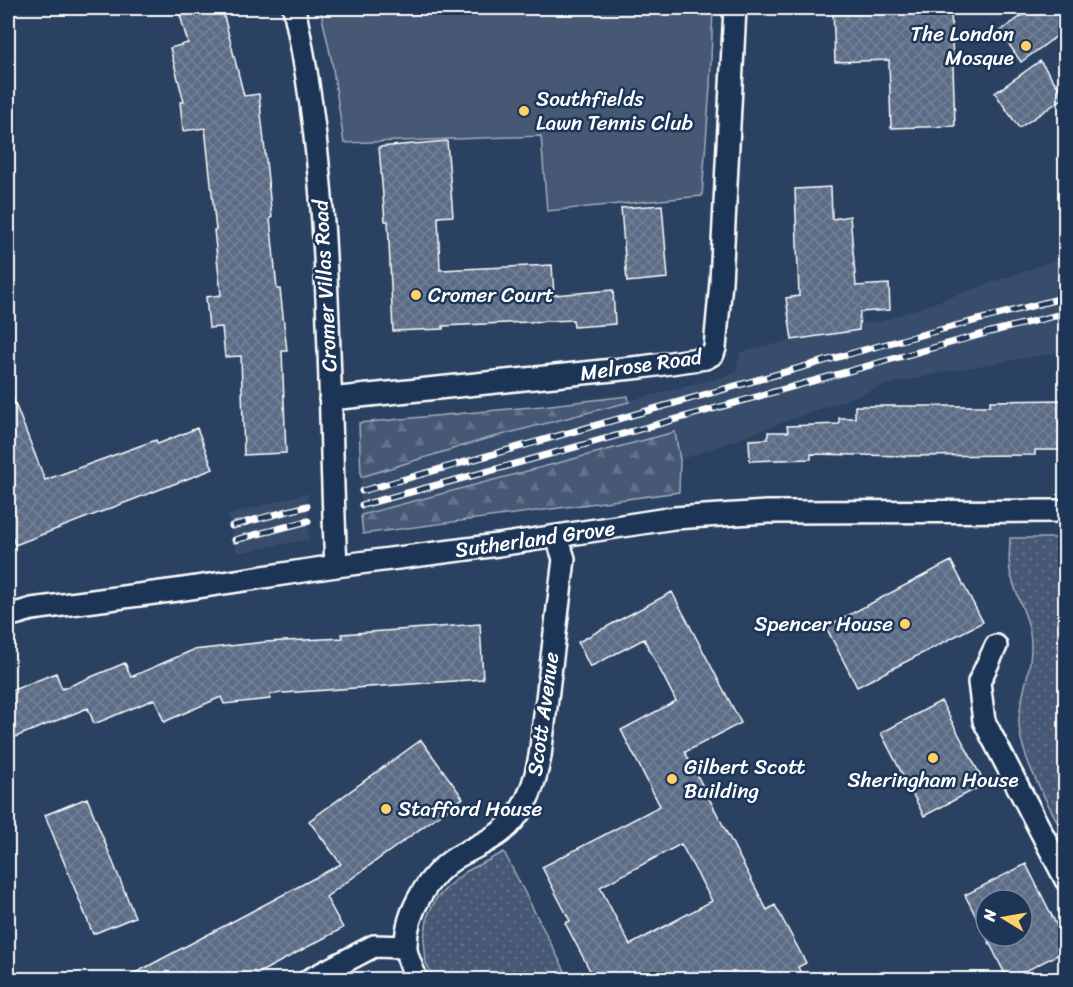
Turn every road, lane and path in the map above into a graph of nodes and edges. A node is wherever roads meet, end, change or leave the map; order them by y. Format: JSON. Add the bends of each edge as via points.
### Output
{"nodes":[{"id":1,"x":294,"y":8,"type":"edge"},
{"id":2,"x":735,"y":8,"type":"edge"},
{"id":3,"x":330,"y":399,"type":"junction"},
{"id":4,"x":1065,"y":511,"type":"edge"},
{"id":5,"x":557,"y":537,"type":"junction"},
{"id":6,"x":336,"y":566,"type":"junction"},
{"id":7,"x":8,"y":616,"type":"edge"},
{"id":8,"x":996,"y":646,"type":"dead end"},
{"id":9,"x":1065,"y":880,"type":"edge"},
{"id":10,"x":405,"y":946,"type":"junction"},
{"id":11,"x":309,"y":980,"type":"edge"},
{"id":12,"x":417,"y":980,"type":"edge"}],
"edges":[{"from":1,"to":3,"type":"street","name":"Cromer Villas Road","via":[[322,199]]},
{"from":2,"to":3,"type":"street","name":"Melrose Road","via":[[721,282],[713,354],[642,367]]},
{"from":3,"to":6,"type":"street","name":"Cromer Villas Road"},
{"from":4,"to":5,"type":"street","name":"Sutherland Grove","via":[[767,512],[674,518]]},
{"from":5,"to":6,"type":"street","name":"Sutherland Grove"},
{"from":5,"to":10,"type":"street","name":"Scott Avenue","via":[[564,559],[536,780],[525,805],[508,826],[430,878],[416,902]]},
{"from":6,"to":7,"type":"street","name":"Sutherland Grove","via":[[32,609]]},
{"from":8,"to":9,"type":"street","via":[[979,682],[984,721]]},
{"from":10,"to":11,"type":"street","via":[[374,946]]},
{"from":10,"to":12,"type":"street"}]}
